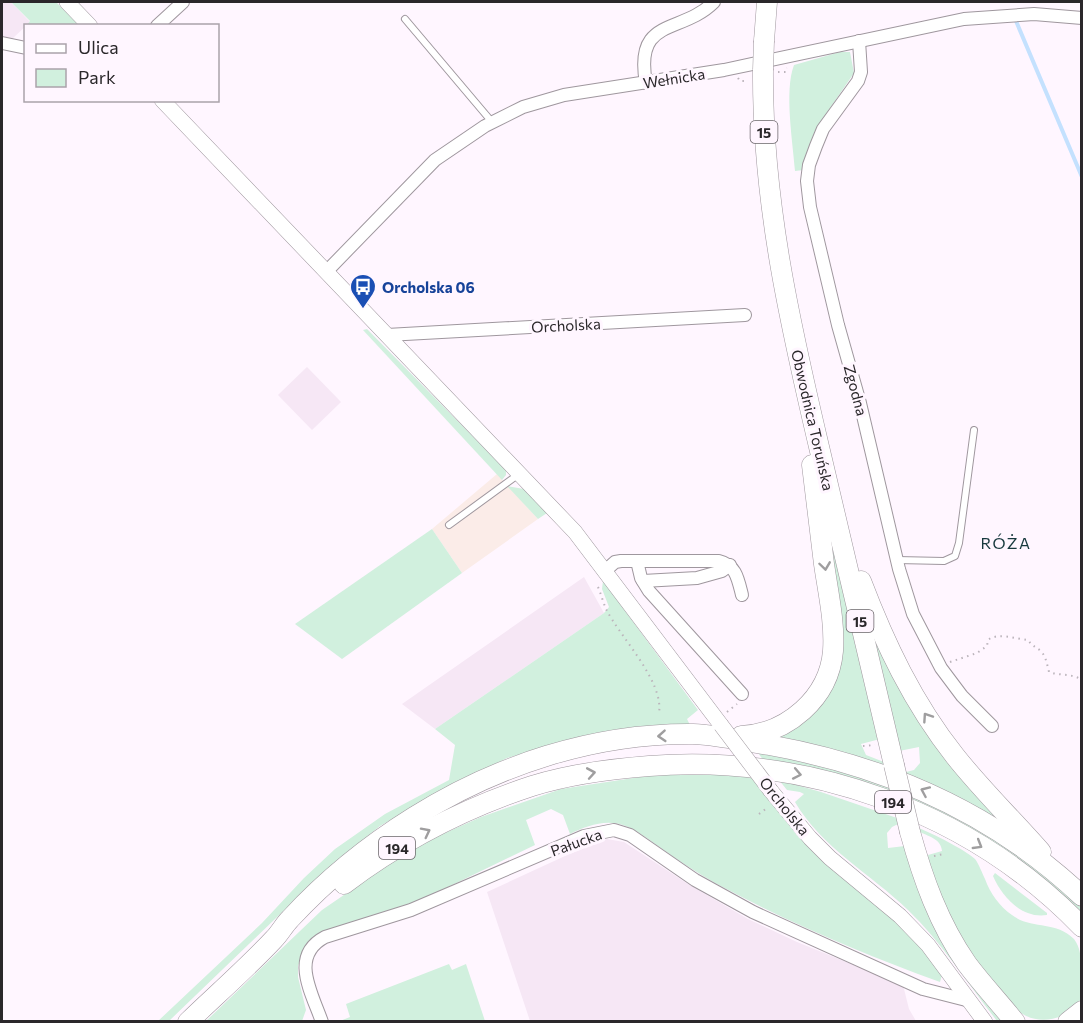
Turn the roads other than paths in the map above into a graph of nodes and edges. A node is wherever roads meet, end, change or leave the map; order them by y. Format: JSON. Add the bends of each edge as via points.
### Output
{"nodes":[{"id":1,"x":67,"y":2,"type":"edge"},
{"id":2,"x":183,"y":2,"type":"edge"},
{"id":3,"x":714,"y":2,"type":"edge"},
{"id":4,"x":767,"y":2,"type":"edge"},
{"id":5,"x":1082,"y":18,"type":"edge"},
{"id":6,"x":405,"y":19,"type":"dead end"},
{"id":7,"x":88,"y":24,"type":"edge"},
{"id":8,"x":159,"y":24,"type":"edge"},
{"id":9,"x":859,"y":41,"type":"junction"},
{"id":10,"x":2,"y":43,"type":"edge"},
{"id":11,"x":24,"y":48,"type":"edge"},
{"id":12,"x":646,"y":83,"type":"junction"},
{"id":13,"x":164,"y":102,"type":"edge"},
{"id":14,"x":493,"y":122,"type":"junction"},
{"id":15,"x":326,"y":272,"type":"junction"},
{"id":16,"x":745,"y":315,"type":"dead end"},
{"id":17,"x":387,"y":335,"type":"junction"},
{"id":18,"x":801,"y":374,"type":"junction"},
{"id":19,"x":974,"y":430,"type":"dead end"},
{"id":20,"x":519,"y":474,"type":"junction"},
{"id":21,"x":826,"y":477,"type":"junction"},
{"id":22,"x":449,"y":525,"type":"dead end"},
{"id":23,"x":897,"y":560,"type":"junction"},
{"id":24,"x":636,"y":561,"type":"junction"},
{"id":25,"x":730,"y":565,"type":"junction"},
{"id":26,"x":601,"y":578,"type":"junction"},
{"id":27,"x":643,"y":581,"type":"junction"},
{"id":28,"x":742,"y":595,"type":"dead end"},
{"id":29,"x":741,"y":698,"type":"road end"},
{"id":30,"x":722,"y":725,"type":"junction"},
{"id":31,"x":992,"y":726,"type":"dead end"},
{"id":32,"x":1030,"y":881,"type":"junction"},
{"id":33,"x":1077,"y":893,"type":"edge"},
{"id":34,"x":1082,"y":927,"type":"edge"},
{"id":35,"x":275,"y":938,"type":"junction"},
{"id":36,"x":1082,"y":940,"type":"edge"},
{"id":37,"x":970,"y":1001,"type":"junction"},
{"id":38,"x":1082,"y":1011,"type":"edge"},
{"id":39,"x":1014,"y":1019,"type":"edge"},
{"id":40,"x":188,"y":1022,"type":"edge"},
{"id":41,"x":322,"y":1022,"type":"edge"},
{"id":42,"x":985,"y":1022,"type":"edge"},
{"id":43,"x":1068,"y":1022,"type":"edge"}],
"edges":[{"from":1,"to":7,"type":"street"},
{"from":2,"to":8,"type":"street"},
{"from":3,"to":12,"type":"street","via":[[651,39],[644,55]]},
{"from":4,"to":18,"type":"main road","name":"Obwodnica Toruńska","number":"15","bridge":true,"via":[[757,76],[770,212]]},
{"from":5,"to":9,"type":"street","name":"Wełnicka","via":[[1034,14],[964,19]]},
{"from":6,"to":14,"type":"lane"},
{"from":9,"to":12,"type":"street","name":"Wełnicka"},
{"from":9,"to":23,"type":"street","name":"Zgodna","via":[[858,81],[823,129],[807,181],[838,325]]},
{"from":10,"to":11,"type":"street"},
{"from":12,"to":14,"type":"street","name":"Wełnicka","via":[[564,95],[523,107]]},
{"from":13,"to":15,"type":"street","name":"Orcholska"},
{"from":14,"to":15,"type":"street","name":"Wełnicka","via":[[435,160]]},
{"from":15,"to":17,"type":"street","name":"Orcholska"},
{"from":16,"to":17,"type":"street","name":"Orcholska"},
{"from":17,"to":20,"type":"street","name":"Orcholska"},
{"from":18,"to":21,"type":"main road","name":"Obwodnica Toruńska","number":"15"},
{"from":18,"to":30,"type":"main road","one_way":true,"via":[[833,630],[831,662],[817,695],[792,720],[758,734]]},
{"from":19,"to":23,"type":"lane","via":[[955,556],[945,561]]},
{"from":20,"to":22,"type":"lane"},
{"from":20,"to":26,"type":"street","name":"Orcholska","via":[[575,532]]},
{"from":33,"to":21,"type":"main road","number":"15","one_way":true,"via":[[962,765],[916,701],[879,627],[839,524]]},
{"from":21,"to":39,"type":"main road","name":"Obwodnica Toruńska","number":"15","bridge":true,"via":[[910,832],[926,883],[966,962]]},
{"from":23,"to":31,"type":"street","name":"Zgodna","via":[[913,614],[941,668]]},
{"from":24,"to":25,"type":"street","via":[[719,561]]},
{"from":24,"to":26,"type":"street","via":[[618,561]]},
{"from":24,"to":27,"type":"street"},
{"from":25,"to":27,"type":"street","via":[[698,578]]},
{"from":25,"to":28,"type":"street"},
{"from":26,"to":30,"type":"street","name":"Orcholska"},
{"from":27,"to":29,"type":"street"},
{"from":33,"to":30,"type":"main road","number":"194","one_way":true,"via":[[1006,836],[924,791]]},
{"from":30,"to":35,"type":"main road","number":"194","one_way":true,"via":[[607,742],[539,757],[502,772],[415,816],[381,839],[317,892]]},
{"from":30,"to":37,"type":"street","name":"Orcholska","bridge":true,"via":[[771,798],[830,858],[900,916],[928,945]]},
{"from":32,"to":34,"type":"main road","number":"194"},
{"from":35,"to":32,"type":"main road","number":"194","one_way":true,"via":[[382,857],[464,813],[534,786],[636,767],[739,765],[849,787],[946,826]]},
{"from":32,"to":36,"type":"main road"},
{"from":35,"to":40,"type":"main road","number":"194"},
{"from":37,"to":41,"type":"street","name":"Pałucka","via":[[923,989],[753,912],[695,880],[630,835],[603,830],[411,910],[315,942],[304,966]]},
{"from":37,"to":42,"type":"street","name":"Orcholska"},
{"from":38,"to":43,"type":"main road"}]}
